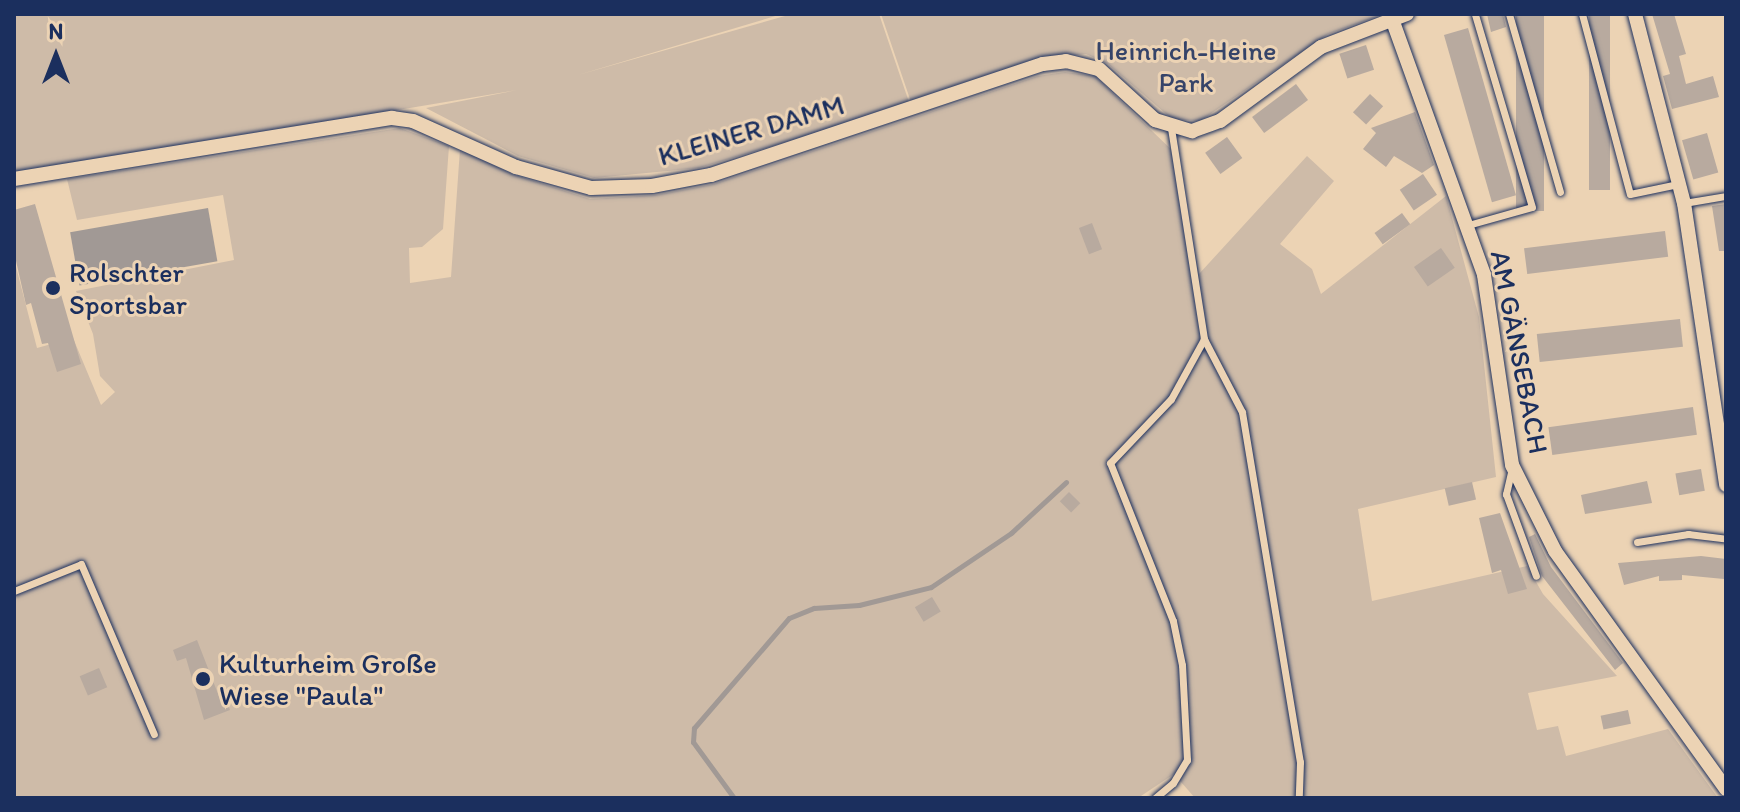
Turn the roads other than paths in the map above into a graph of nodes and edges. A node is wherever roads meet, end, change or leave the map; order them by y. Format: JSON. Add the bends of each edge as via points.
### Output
{"nodes":[{"id":1,"x":1407,"y":14,"type":"edge"},
{"id":2,"x":1475,"y":14,"type":"edge"},
{"id":3,"x":1509,"y":14,"type":"edge"},
{"id":4,"x":1582,"y":14,"type":"edge"},
{"id":5,"x":1635,"y":14,"type":"edge"},
{"id":6,"x":1392,"y":19,"type":"junction"},
{"id":7,"x":1171,"y":128,"type":"junction"},
{"id":8,"x":14,"y":179,"type":"edge"},
{"id":9,"x":1678,"y":184,"type":"junction"},
{"id":10,"x":1560,"y":192,"type":"dead end"},
{"id":11,"x":1726,"y":196,"type":"edge"},
{"id":12,"x":1684,"y":203,"type":"junction"},
{"id":13,"x":1468,"y":225,"type":"junction"},
{"id":14,"x":1204,"y":339,"type":"junction"},
{"id":15,"x":1718,"y":372,"type":"edge"},
{"id":16,"x":1512,"y":465,"type":"junction"},
{"id":17,"x":1726,"y":485,"type":"edge"},
{"id":18,"x":1726,"y":539,"type":"edge"},
{"id":19,"x":1637,"y":542,"type":"dead end"},
{"id":20,"x":1536,"y":576,"type":"dead end"},
{"id":21,"x":14,"y":591,"type":"edge"},
{"id":22,"x":154,"y":734,"type":"dead end"},
{"id":23,"x":1726,"y":789,"type":"edge"},
{"id":24,"x":1155,"y":798,"type":"edge"},
{"id":25,"x":1299,"y":798,"type":"edge"}],
"edges":[{"from":1,"to":6,"type":"street"},
{"from":2,"to":13,"type":"lane","via":[[1532,207]]},
{"from":3,"to":10,"type":"lane"},
{"from":4,"to":9,"type":"lane","via":[[1630,194]]},
{"from":5,"to":9,"type":"street"},
{"from":6,"to":7,"type":"street","via":[[1321,47],[1220,121],[1192,131]]},
{"from":6,"to":13,"type":"street","name":"AM GÄNSEBACH"},
{"from":7,"to":8,"type":"street","name":"KLEINER DAMM","via":[[1099,69],[1066,61],[711,175],[652,186],[591,188],[516,167],[413,121],[392,118]]},
{"from":7,"to":14,"type":"lane"},
{"from":9,"to":12,"type":"street"},
{"from":11,"to":12,"type":"lane"},
{"from":12,"to":15,"type":"street"},
{"from":13,"to":16,"type":"street","name":"AM GÄNSEBACH","via":[[1484,275]]},
{"from":14,"to":24,"type":"lane","via":[[1171,399],[1110,463],[1173,621],[1182,665],[1187,760],[1173,783]]},
{"from":14,"to":25,"type":"lane","via":[[1242,412],[1300,762]]},
{"from":15,"to":17,"type":"street"},
{"from":16,"to":20,"type":"lane","via":[[1506,494]]},
{"from":16,"to":23,"type":"street","name":"AM GÄNSEBACH","via":[[1555,551]]},
{"from":18,"to":19,"type":"lane","via":[[1688,534]]},
{"from":21,"to":22,"type":"lane","via":[[81,564]]}]}
